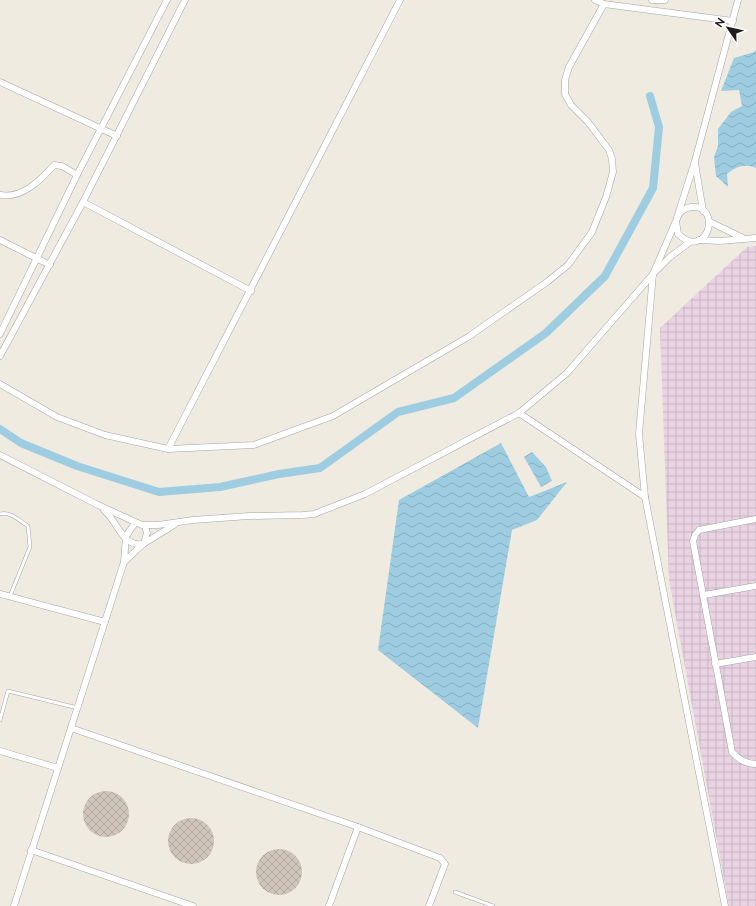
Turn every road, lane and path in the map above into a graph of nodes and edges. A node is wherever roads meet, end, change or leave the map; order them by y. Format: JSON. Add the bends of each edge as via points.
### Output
{"nodes":[{"id":1,"x":167,"y":0,"type":"edge"},
{"id":2,"x":185,"y":0,"type":"edge"},
{"id":3,"x":400,"y":0,"type":"edge"},
{"id":4,"x":595,"y":0,"type":"edge"},
{"id":5,"x":652,"y":0,"type":"edge"},
{"id":6,"x":665,"y":0,"type":"edge"},
{"id":7,"x":738,"y":0,"type":"edge"},
{"id":8,"x":604,"y":4,"type":"junction"},
{"id":9,"x":733,"y":20,"type":"junction"},
{"id":10,"x":0,"y":82,"type":"edge"},
{"id":11,"x":101,"y":128,"type":"junction"},
{"id":12,"x":117,"y":136,"type":"junction"},
{"id":13,"x":695,"y":161,"type":"junction"},
{"id":14,"x":77,"y":175,"type":"junction"},
{"id":15,"x":0,"y":195,"type":"edge"},
{"id":16,"x":83,"y":202,"type":"junction"},
{"id":17,"x":703,"y":211,"type":"junction"},
{"id":18,"x":676,"y":221,"type":"junction"},
{"id":19,"x":710,"y":222,"type":"junction"},
{"id":20,"x":756,"y":238,"type":"edge"},
{"id":21,"x":744,"y":239,"type":"junction"},
{"id":22,"x":0,"y":240,"type":"edge"},
{"id":23,"x":699,"y":240,"type":"junction"},
{"id":24,"x":690,"y":242,"type":"junction"},
{"id":25,"x":36,"y":257,"type":"junction"},
{"id":26,"x":50,"y":265,"type":"junction"},
{"id":27,"x":653,"y":274,"type":"junction"},
{"id":28,"x":251,"y":291,"type":"junction"},
{"id":29,"x":0,"y":334,"type":"edge"},
{"id":30,"x":0,"y":356,"type":"edge"},
{"id":31,"x":0,"y":384,"type":"edge"},
{"id":32,"x":518,"y":413,"type":"junction"},
{"id":33,"x":168,"y":449,"type":"junction"},
{"id":34,"x":0,"y":455,"type":"edge"},
{"id":35,"x":645,"y":497,"type":"junction"},
{"id":36,"x":98,"y":505,"type":"junction"},
{"id":37,"x":0,"y":514,"type":"edge"},
{"id":38,"x":756,"y":519,"type":"edge"},
{"id":39,"x":179,"y":522,"type":"junction"},
{"id":40,"x":135,"y":523,"type":"junction"},
{"id":41,"x":145,"y":526,"type":"junction"},
{"id":42,"x":126,"y":540,"type":"junction"},
{"id":43,"x":143,"y":544,"type":"junction"},
{"id":44,"x":124,"y":562,"type":"junction"},
{"id":45,"x":756,"y":586,"type":"edge"},
{"id":46,"x":0,"y":594,"type":"edge"},
{"id":47,"x":704,"y":595,"type":"junction"},
{"id":48,"x":10,"y":596,"type":"junction"},
{"id":49,"x":105,"y":622,"type":"junction"},
{"id":50,"x":756,"y":657,"type":"edge"},
{"id":51,"x":715,"y":664,"type":"junction"},
{"id":52,"x":78,"y":708,"type":"junction"},
{"id":53,"x":0,"y":720,"type":"edge"},
{"id":54,"x":71,"y":728,"type":"junction"},
{"id":55,"x":0,"y":751,"type":"edge"},
{"id":56,"x":756,"y":764,"type":"edge"},
{"id":57,"x":58,"y":768,"type":"junction"},
{"id":58,"x":358,"y":827,"type":"junction"},
{"id":59,"x":31,"y":850,"type":"junction"},
{"id":60,"x":454,"y":892,"type":"dead end"},
{"id":61,"x":14,"y":906,"type":"edge"},
{"id":62,"x":193,"y":906,"type":"edge"},
{"id":63,"x":329,"y":906,"type":"edge"},
{"id":64,"x":429,"y":906,"type":"edge"},
{"id":65,"x":493,"y":906,"type":"edge"},
{"id":66,"x":725,"y":906,"type":"edge"}],
"edges":[{"from":1,"to":11,"type":"street"},
{"from":2,"to":12,"type":"street"},
{"from":3,"to":28,"type":"street"},
{"from":4,"to":8,"type":"street"},
{"from":5,"to":6,"type":"street"},
{"from":7,"to":9,"type":"street"},
{"from":8,"to":9,"type":"street"},
{"from":8,"to":33,"type":"street","via":[[569,67],[565,80],[565,94],[571,105],[604,142],[612,160],[613,172],[592,232],[568,265],[468,337],[333,416],[254,445]]},
{"from":9,"to":13,"type":"street"},
{"from":10,"to":11,"type":"street"},
{"from":11,"to":12,"type":"street"},
{"from":11,"to":14,"type":"street"},
{"from":12,"to":16,"type":"street"},
{"from":13,"to":17,"type":"street"},
{"from":13,"to":18,"type":"street"},
{"from":14,"to":15,"type":"street","via":[[62,166],[54,165],[27,190]]},
{"from":14,"to":25,"type":"street"},
{"from":16,"to":26,"type":"street"},
{"from":16,"to":28,"type":"street"},
{"from":17,"to":18,"type":"street","via":[[698,208],[687,208]]},
{"from":17,"to":19,"type":"street"},
{"from":18,"to":24,"type":"street","via":[[678,234]]},
{"from":18,"to":27,"type":"street"},
{"from":19,"to":21,"type":"street"},
{"from":19,"to":23,"type":"street","via":[[706,236]]},
{"from":20,"to":21,"type":"street"},
{"from":21,"to":23,"type":"street"},
{"from":22,"to":25,"type":"street"},
{"from":23,"to":24,"type":"street"},
{"from":24,"to":27,"type":"street"},
{"from":25,"to":26,"type":"street"},
{"from":25,"to":29,"type":"street"},
{"from":26,"to":30,"type":"street"},
{"from":27,"to":32,"type":"street","via":[[567,373]]},
{"from":27,"to":35,"type":"street","via":[[639,434]]},
{"from":28,"to":33,"type":"street"},
{"from":31,"to":33,"type":"street","via":[[57,417],[77,425],[104,435]]},
{"from":32,"to":35,"type":"street"},
{"from":32,"to":39,"type":"street","via":[[365,494],[314,514]]},
{"from":34,"to":36,"type":"street"},
{"from":35,"to":66,"type":"street"},
{"from":36,"to":40,"type":"street"},
{"from":36,"to":42,"type":"street","via":[[114,521]]},
{"from":37,"to":48,"type":"lane","via":[[15,517],[24,523],[28,526],[31,536],[30,547]]},
{"from":38,"to":47,"type":"street","via":[[699,530],[695,535],[693,541]]},
{"from":39,"to":41,"type":"street"},
{"from":39,"to":43,"type":"street"},
{"from":40,"to":41,"type":"street"},
{"from":40,"to":42,"type":"street"},
{"from":41,"to":43,"type":"street","via":[[147,537]]},
{"from":42,"to":43,"type":"street","via":[[134,544]]},
{"from":42,"to":44,"type":"street"},
{"from":43,"to":44,"type":"street"},
{"from":44,"to":49,"type":"street"},
{"from":45,"to":47,"type":"street"},
{"from":46,"to":48,"type":"street"},
{"from":47,"to":51,"type":"street"},
{"from":48,"to":49,"type":"street"},
{"from":49,"to":52,"type":"street"},
{"from":50,"to":51,"type":"street"},
{"from":51,"to":56,"type":"street","via":[[732,752],[738,759]]},
{"from":52,"to":53,"type":"lane","via":[[8,691]]},
{"from":52,"to":54,"type":"street"},
{"from":54,"to":57,"type":"street"},
{"from":54,"to":58,"type":"street"},
{"from":55,"to":57,"type":"street"},
{"from":57,"to":59,"type":"street"},
{"from":58,"to":63,"type":"street"},
{"from":58,"to":64,"type":"street","via":[[443,860],[445,864]]},
{"from":59,"to":61,"type":"street"},
{"from":59,"to":62,"type":"street"},
{"from":60,"to":65,"type":"lane"}]}
